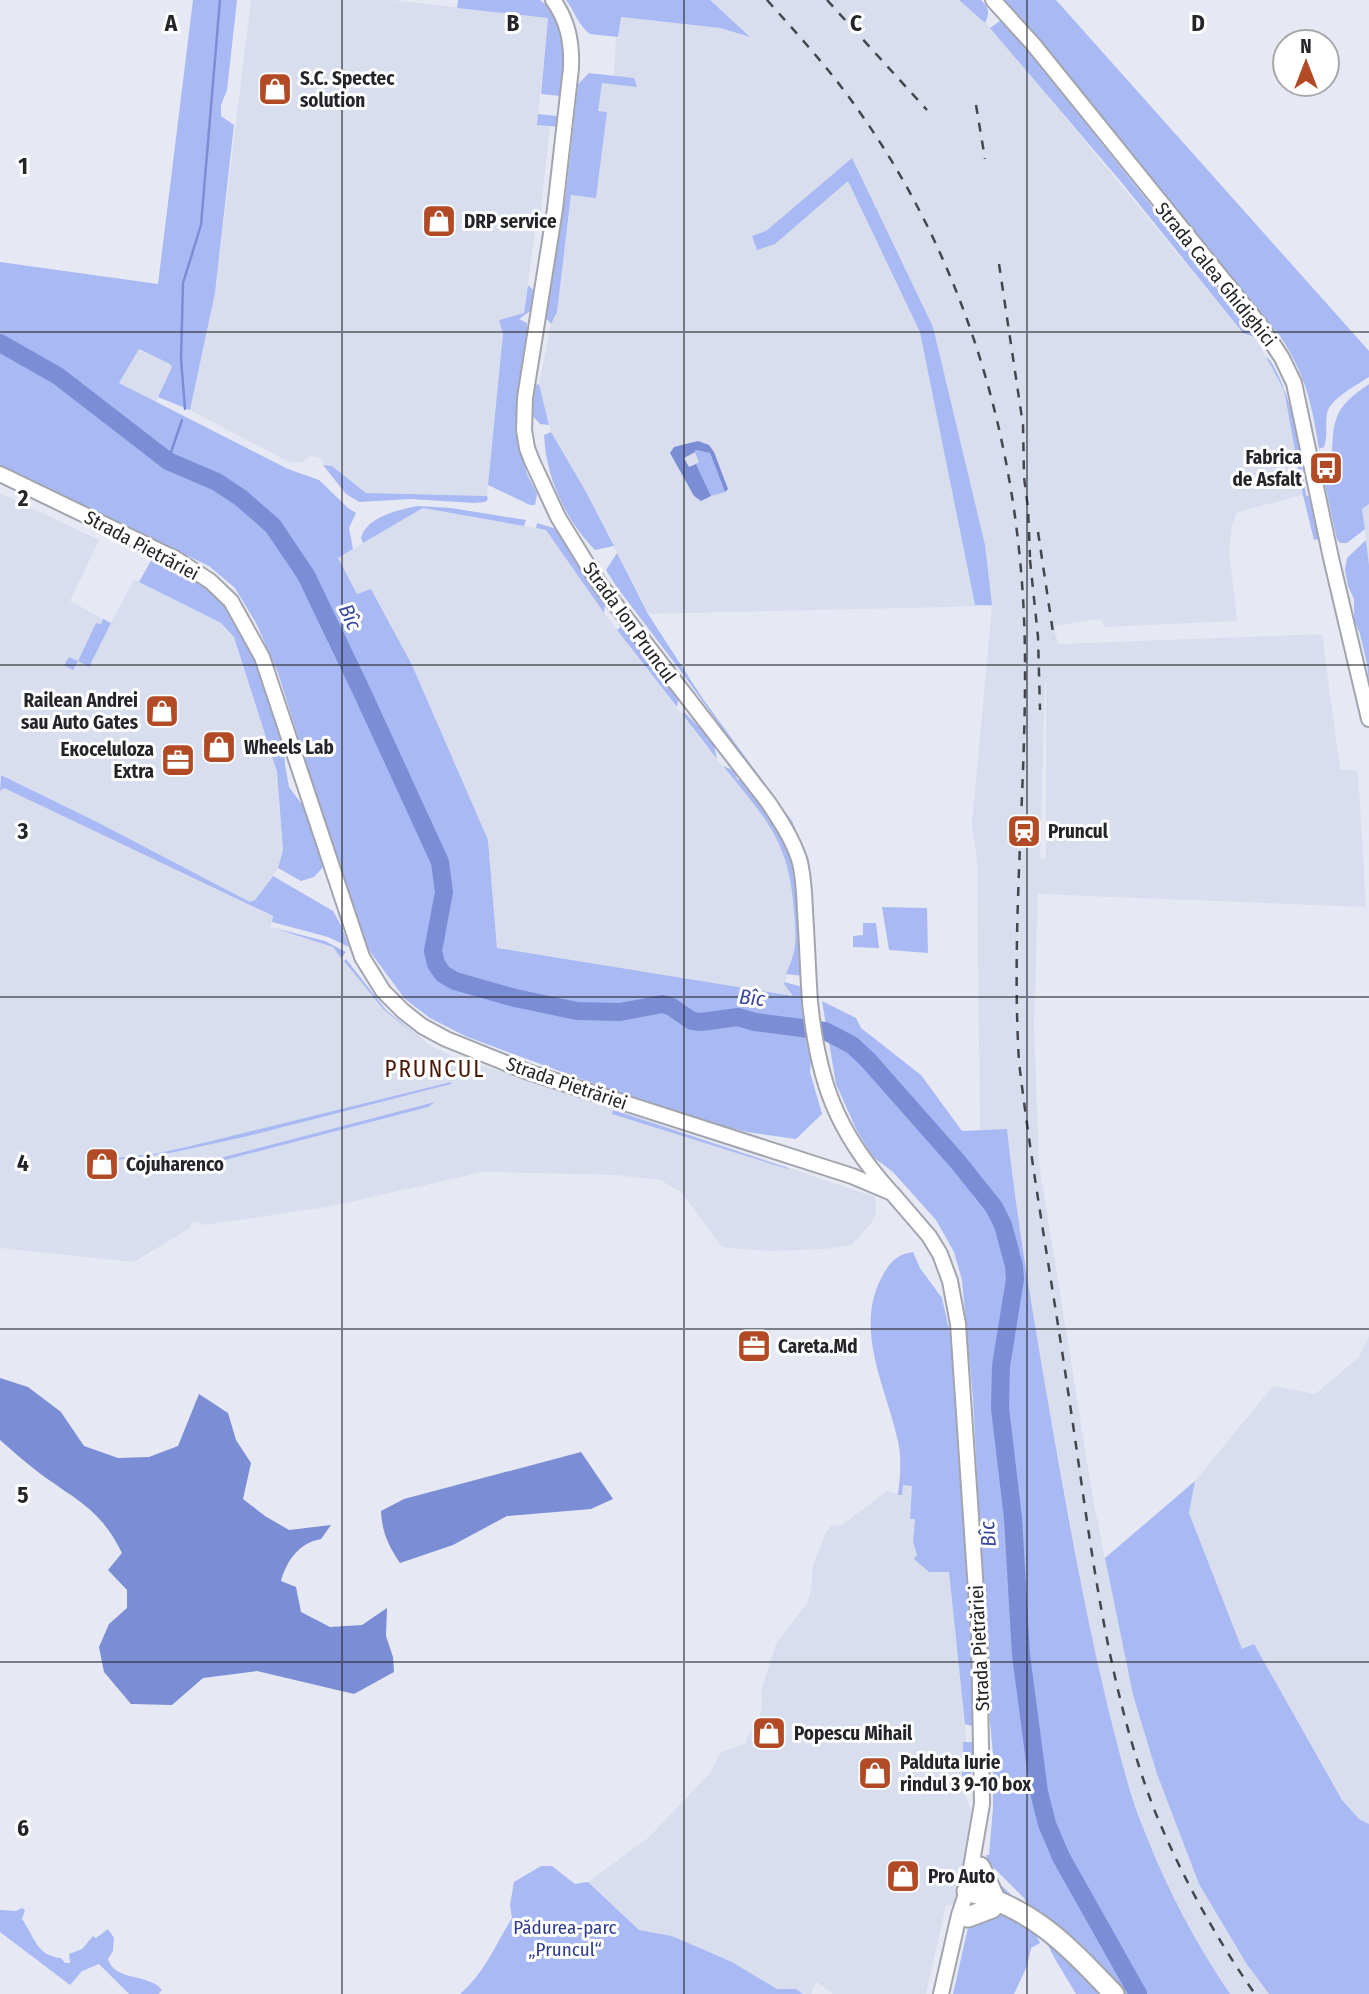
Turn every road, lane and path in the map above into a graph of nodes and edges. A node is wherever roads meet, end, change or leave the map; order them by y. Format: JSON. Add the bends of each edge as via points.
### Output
{"nodes":[{"id":1,"x":993,"y":0,"type":"edge"},
{"id":2,"x":556,"y":4,"type":"edge"},
{"id":3,"x":0,"y":474,"type":"edge"},
{"id":4,"x":1369,"y":719,"type":"edge"},
{"id":5,"x":892,"y":1194,"type":"junction"},
{"id":6,"x":982,"y":1723,"type":"junction"},
{"id":7,"x":979,"y":1867,"type":"junction"},
{"id":8,"x":969,"y":1901,"type":"junction"},
{"id":9,"x":993,"y":1904,"type":"junction"},
{"id":10,"x":942,"y":1994,"type":"edge"},
{"id":11,"x":950,"y":1994,"type":"edge"},
{"id":12,"x":1114,"y":1994,"type":"edge"}],
"edges":[{"from":1,"to":4,"type":"street","name":"Strada Calea Ghidighici","via":[[1282,358],[1294,383]]},
{"from":2,"to":5,"type":"street","name":"Strada Ion Pruncul","via":[[572,45],[571,68],[555,209],[525,398],[527,447],[551,504],[598,582],[768,802],[791,839],[803,882],[818,1055],[832,1106],[862,1160]]},
{"from":3,"to":5,"type":"street","name":"Strada Pietrăriei","via":[[176,559],[231,601],[262,657],[362,957],[403,1012],[446,1039],[528,1072],[852,1176]]},
{"from":5,"to":6,"type":"street","name":"Strada Pietrăriei","via":[[940,1254],[958,1324]]},
{"from":6,"to":7,"type":"street","name":"Strada Pietrăriei","via":[[989,1752],[990,1807]]},
{"from":6,"to":8,"type":"street","name":"Strada Pietrăriei","via":[[982,1804]]},
{"from":7,"to":8,"type":"street","name":"Strada Pietrăriei"},
{"from":7,"to":9,"type":"highway"},
{"from":8,"to":9,"type":"highway"},
{"from":8,"to":10,"type":"street","name":"Strada Pietrăriei"},
{"from":8,"to":11,"type":"street","name":"Strada Pietrăriei"},
{"from":9,"to":12,"type":"highway","via":[[1042,1925]]}]}
